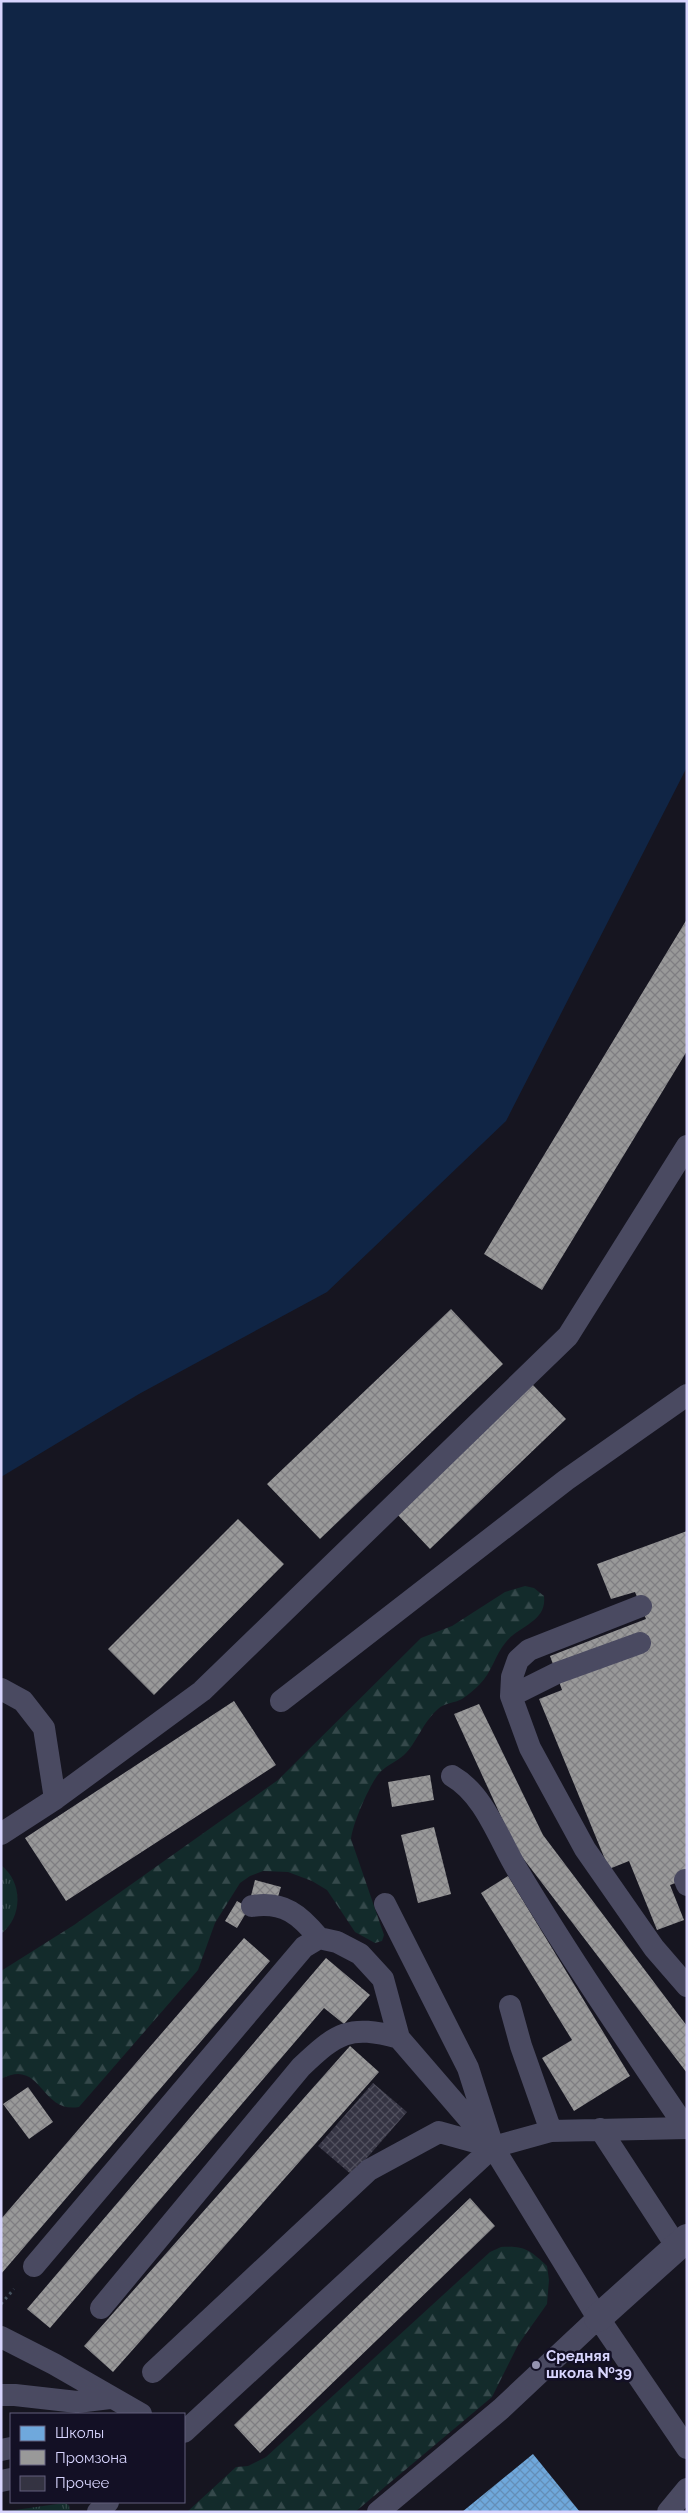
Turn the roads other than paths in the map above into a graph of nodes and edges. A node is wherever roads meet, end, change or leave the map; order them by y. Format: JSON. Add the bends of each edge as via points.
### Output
{"nodes":[{"id":1,"x":687,"y":1146,"type":"edge"},
{"id":2,"x":687,"y":1395,"type":"edge"},
{"id":3,"x":641,"y":1606,"type":"dead end"},
{"id":4,"x":640,"y":1643,"type":"dead end"},
{"id":5,"x":1,"y":1689,"type":"edge"},
{"id":6,"x":511,"y":1696,"type":"junction"},
{"id":7,"x":281,"y":1701,"type":"dead end"},
{"id":8,"x":452,"y":1776,"type":"dead end"},
{"id":9,"x":55,"y":1799,"type":"junction"},
{"id":10,"x":1,"y":1834,"type":"edge"},
{"id":11,"x":385,"y":1904,"type":"dead end"},
{"id":12,"x":252,"y":1906,"type":"dead end"},
{"id":13,"x":319,"y":1938,"type":"junction"},
{"id":14,"x":687,"y":1986,"type":"edge"},
{"id":15,"x":510,"y":2006,"type":"dead end"},
{"id":16,"x":399,"y":2038,"type":"junction"},
{"id":17,"x":686,"y":2128,"type":"edge"},
{"id":18,"x":600,"y":2129,"type":"junction"},
{"id":19,"x":551,"y":2132,"type":"junction"},
{"id":20,"x":493,"y":2147,"type":"junction"},
{"id":21,"x":682,"y":2242,"type":"edge"},
{"id":22,"x":34,"y":2266,"type":"dead end"},
{"id":23,"x":101,"y":2308,"type":"dead end"},
{"id":24,"x":598,"y":2318,"type":"junction"},
{"id":25,"x":1,"y":2338,"type":"edge"},
{"id":26,"x":153,"y":2372,"type":"dead end"},
{"id":27,"x":1,"y":2395,"type":"edge"},
{"id":28,"x":110,"y":2398,"type":"junction"},
{"id":29,"x":139,"y":2413,"type":"edge"},
{"id":30,"x":185,"y":2431,"type":"edge"},
{"id":31,"x":687,"y":2448,"type":"edge"},
{"id":32,"x":687,"y":2489,"type":"edge"},
{"id":33,"x":378,"y":2512,"type":"edge"},
{"id":34,"x":668,"y":2512,"type":"edge"}],
"edges":[{"from":1,"to":9,"type":"lane","via":[[568,1336],[202,1691]]},
{"from":2,"to":7,"type":"lane","via":[[566,1480]]},
{"from":3,"to":6,"type":"lane","via":[[529,1650],[518,1660],[512,1677]]},
{"from":4,"to":6,"type":"lane","via":[[557,1673]]},
{"from":5,"to":9,"type":"lane","via":[[23,1701],[44,1728]]},
{"from":6,"to":14,"type":"lane","via":[[530,1748],[654,1948]]},
{"from":8,"to":17,"type":"lane","via":[[477,1799],[517,1870]]},
{"from":9,"to":10,"type":"lane"},
{"from":11,"to":20,"type":"lane","via":[[468,2068]]},
{"from":12,"to":13,"type":"lane","via":[[264,1904],[287,1909],[304,1919]]},
{"from":13,"to":16,"type":"lane","via":[[337,1942],[360,1954],[383,1979]]},
{"from":13,"to":22,"type":"lane","via":[[304,1947]]},
{"from":15,"to":19,"type":"lane"},
{"from":16,"to":20,"type":"lane"},
{"from":16,"to":23,"type":"lane","via":[[377,2032],[346,2032],[329,2041],[302,2067]]},
{"from":17,"to":18,"type":"lane"},
{"from":18,"to":19,"type":"lane"},
{"from":18,"to":21,"type":"lane"},
{"from":19,"to":20,"type":"lane"},
{"from":20,"to":24,"type":"lane"},
{"from":20,"to":26,"type":"lane","via":[[439,2132],[369,2170]]},
{"from":20,"to":30,"type":"lane"},
{"from":21,"to":24,"type":"street"},
{"from":24,"to":31,"type":"lane"},
{"from":24,"to":33,"type":"lane","via":[[500,2409]]},
{"from":25,"to":28,"type":"lane","via":[[54,2364]]},
{"from":27,"to":28,"type":"lane","via":[[77,2402]]},
{"from":28,"to":29,"type":"lane"},
{"from":32,"to":34,"type":"lane"}]}
